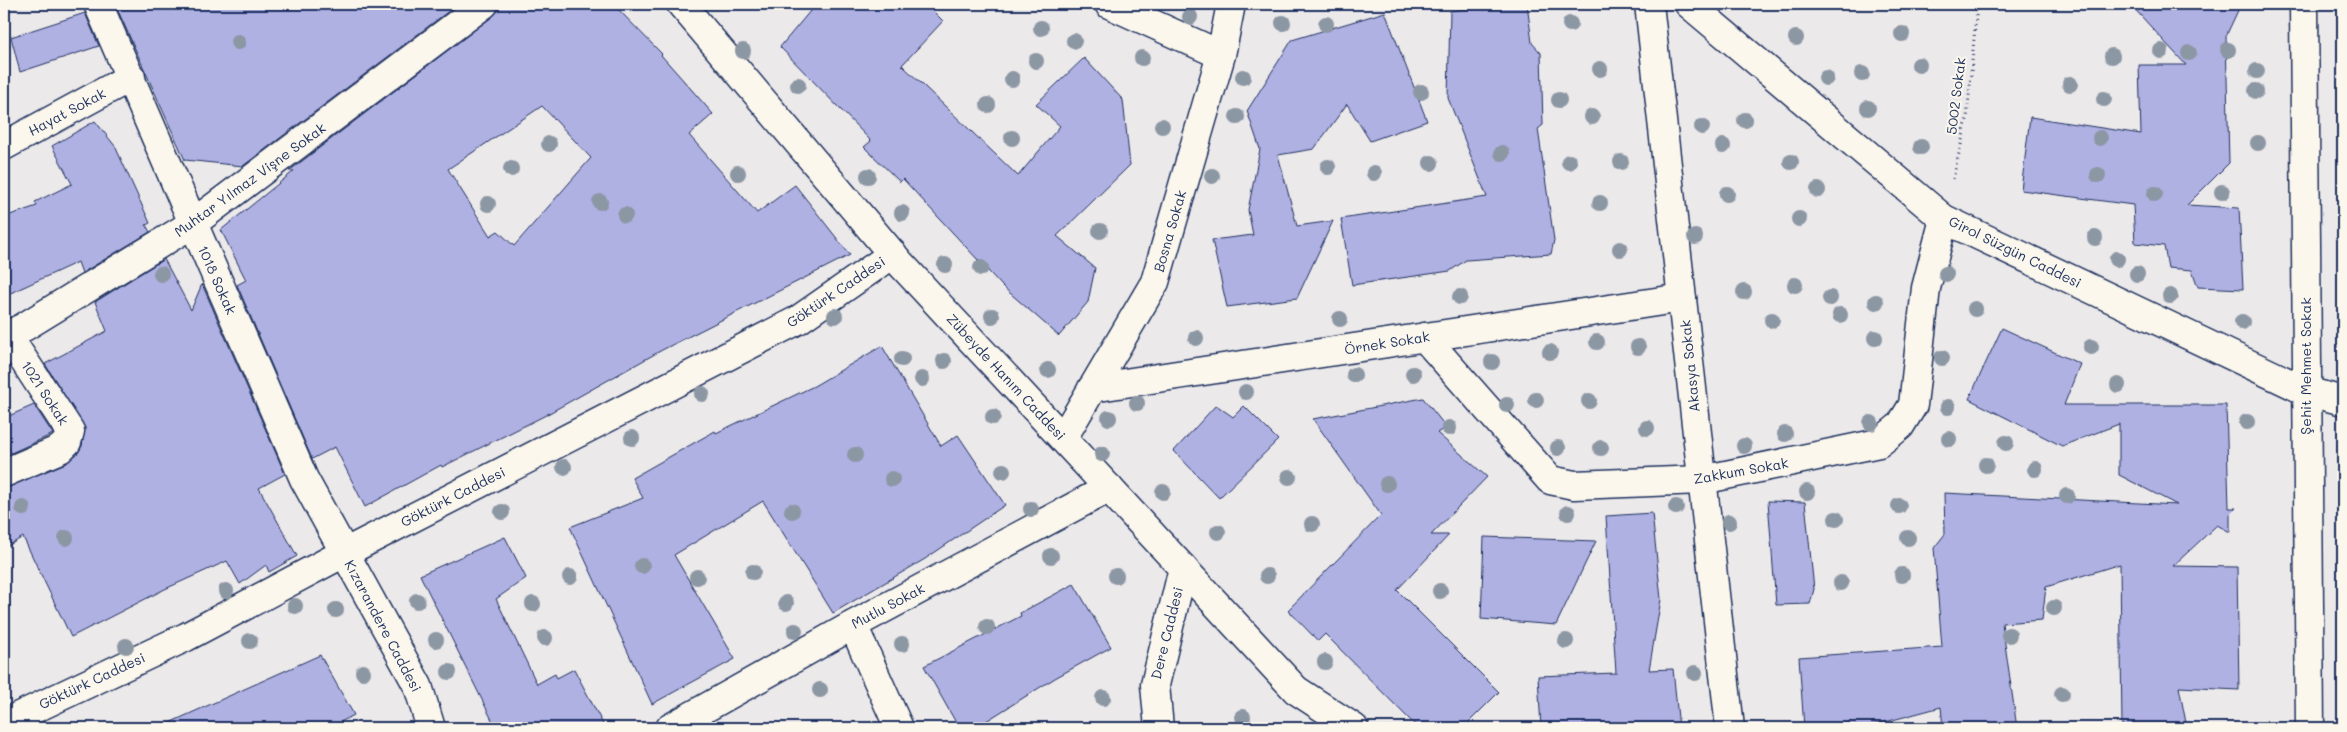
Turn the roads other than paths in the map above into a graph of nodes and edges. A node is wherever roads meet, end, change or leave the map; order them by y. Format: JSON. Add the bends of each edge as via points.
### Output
{"nodes":[{"id":1,"x":98,"y":4,"type":"edge"},
{"id":2,"x":484,"y":4,"type":"edge"},
{"id":3,"x":681,"y":4,"type":"edge"},
{"id":4,"x":1109,"y":4,"type":"edge"},
{"id":5,"x":1231,"y":4,"type":"edge"},
{"id":6,"x":1649,"y":4,"type":"edge"},
{"id":7,"x":1689,"y":4,"type":"edge"},
{"id":8,"x":2304,"y":4,"type":"edge"},
{"id":9,"x":1220,"y":54,"type":"junction"},
{"id":10,"x":131,"y":78,"type":"junction"},
{"id":11,"x":4,"y":146,"type":"edge"},
{"id":12,"x":1944,"y":219,"type":"junction"},
{"id":13,"x":192,"y":224,"type":"junction"},
{"id":14,"x":893,"y":254,"type":"junction"},
{"id":15,"x":1682,"y":298,"type":"junction"},
{"id":16,"x":6,"y":336,"type":"edge"},
{"id":17,"x":1424,"y":337,"type":"junction"},
{"id":18,"x":1092,"y":388,"type":"junction"},
{"id":19,"x":2306,"y":391,"type":"junction"},
{"id":20,"x":2343,"y":401,"type":"edge"},
{"id":21,"x":1063,"y":438,"type":"junction"},
{"id":22,"x":4,"y":473,"type":"edge"},
{"id":23,"x":1702,"y":480,"type":"junction"},
{"id":24,"x":1109,"y":488,"type":"junction"},
{"id":25,"x":344,"y":553,"type":"junction"},
{"id":26,"x":1183,"y":568,"type":"junction"},
{"id":27,"x":853,"y":625,"type":"junction"},
{"id":28,"x":14,"y":723,"type":"edge"},
{"id":29,"x":431,"y":728,"type":"edge"},
{"id":30,"x":670,"y":728,"type":"edge"},
{"id":31,"x":899,"y":728,"type":"edge"},
{"id":32,"x":1159,"y":728,"type":"edge"},
{"id":33,"x":1354,"y":728,"type":"edge"},
{"id":34,"x":1730,"y":728,"type":"edge"},
{"id":35,"x":2310,"y":728,"type":"edge"}],
"edges":[{"from":1,"to":10,"type":"street","name":"1018 Sokak"},
{"from":2,"to":13,"type":"street","name":"Muhtar Yılmaz Vişne Sokak"},
{"from":3,"to":14,"type":"street","name":"Zübeyde Hanım Caddesi"},
{"from":4,"to":9,"type":"street"},
{"from":5,"to":9,"type":"street","name":"Bosna Sokak"},
{"from":6,"to":15,"type":"street","name":"Akasya Sokak"},
{"from":7,"to":12,"type":"street","name":"Girol Süzgün Caddesi"},
{"from":8,"to":19,"type":"street","name":"Şehit Mehmet Sokak"},
{"from":9,"to":18,"type":"street","name":"Bosna Sokak","via":[[1155,282]]},
{"from":10,"to":11,"type":"street","name":"Hayat Sokak"},
{"from":10,"to":13,"type":"street","name":"1018 Sokak"},
{"from":12,"to":19,"type":"street","name":"Girol Süzgün Caddesi"},
{"from":12,"to":23,"type":"street","name":"Zakkum Sokak","via":[[1926,288],[1914,405],[1900,426],[1879,443]]},
{"from":13,"to":16,"type":"street","name":"Muhtar Yılmaz Vişne Sokak"},
{"from":13,"to":25,"type":"street","name":"1018 Sokak","via":[[304,479]]},
{"from":14,"to":21,"type":"street","name":"Zübeyde Hanım Caddesi"},
{"from":14,"to":25,"type":"street","name":"Göktürk Caddesi","via":[[798,320]]},
{"from":15,"to":17,"type":"street","name":"Örnek Sokak"},
{"from":15,"to":23,"type":"street","name":"Akasya Sokak"},
{"from":16,"to":22,"type":"street","name":"1021 Sokak","via":[[70,431],[67,442],[60,449]]},
{"from":17,"to":18,"type":"street","name":"Örnek Sokak"},
{"from":17,"to":23,"type":"street","name":"Zakkum Sokak","via":[[1550,480],[1574,485]]},
{"from":18,"to":21,"type":"street","name":"Bosna Sokak"},
{"from":19,"to":20,"type":"street","name":"Girol Süzgün Caddesi"},
{"from":19,"to":35,"type":"street","name":"Şehit Mehmet Sokak"},
{"from":21,"to":24,"type":"street","name":"Zübeyde Hanım Caddesi"},
{"from":23,"to":34,"type":"street","name":"Akasya Sokak"},
{"from":24,"to":26,"type":"street","name":"Zübeyde Hanım Caddesi"},
{"from":24,"to":27,"type":"street","name":"Mutlu Sokak"},
{"from":25,"to":28,"type":"street","name":"Göktürk Caddesi"},
{"from":25,"to":29,"type":"street","name":"Kızarandere Caddesi","via":[[418,686]]},
{"from":26,"to":32,"type":"street","name":"Dere Caddesi","via":[[1155,685]]},
{"from":26,"to":33,"type":"street","name":"Zübeyde Hanım Caddesi","via":[[1296,690]]},
{"from":27,"to":30,"type":"street","name":"Mutlu Sokak"},
{"from":27,"to":31,"type":"street"}]}
